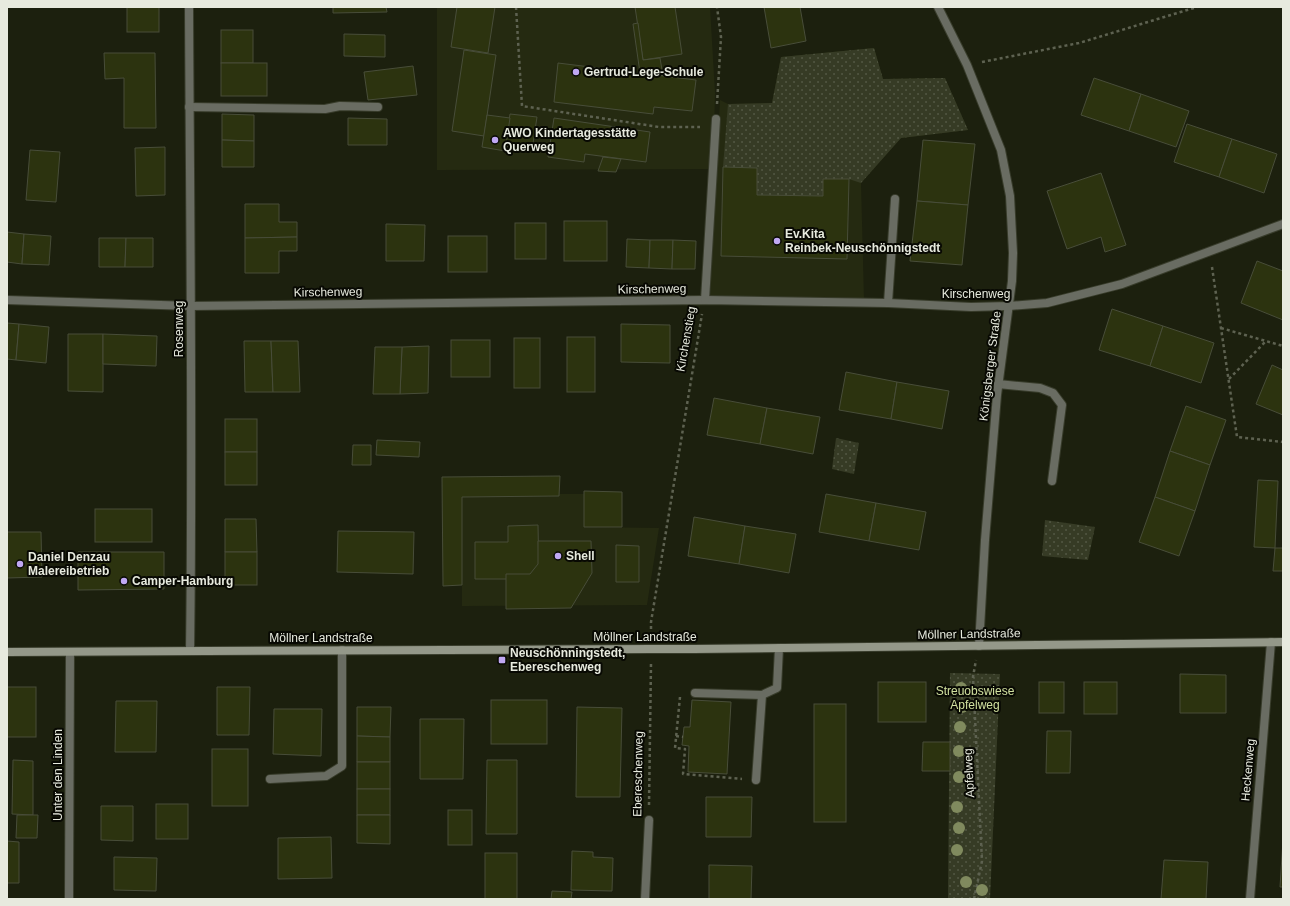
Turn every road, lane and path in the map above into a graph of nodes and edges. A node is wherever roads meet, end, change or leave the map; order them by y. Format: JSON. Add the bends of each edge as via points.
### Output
{"nodes":[{"id":1,"x":189,"y":7,"type":"edge"},
{"id":2,"x":516,"y":7,"type":"edge"},
{"id":3,"x":718,"y":7,"type":"edge"},
{"id":4,"x":938,"y":7,"type":"edge"},
{"id":5,"x":1198,"y":7,"type":"edge"},
{"id":6,"x":967,"y":65,"type":"junction"},
{"id":7,"x":189,"y":107,"type":"junction"},
{"id":8,"x":378,"y":107,"type":"dead end"},
{"id":9,"x":716,"y":119,"type":"joint"},
{"id":10,"x":696,"y":127,"type":"dead end"},
{"id":11,"x":895,"y":199,"type":"dead end"},
{"id":12,"x":1283,"y":224,"type":"edge"},
{"id":13,"x":1210,"y":251,"type":"junction"},
{"id":14,"x":7,"y":300,"type":"edge"},
{"id":15,"x":705,"y":300,"type":"junction"},
{"id":16,"x":888,"y":303,"type":"junction"},
{"id":17,"x":191,"y":306,"type":"junction"},
{"id":18,"x":1009,"y":306,"type":"junction"},
{"id":19,"x":1221,"y":328,"type":"junction"},
{"id":20,"x":1266,"y":341,"type":"junction"},
{"id":21,"x":1283,"y":346,"type":"edge"},
{"id":22,"x":1229,"y":380,"type":"junction"},
{"id":23,"x":998,"y":384,"type":"junction"},
{"id":24,"x":1283,"y":442,"type":"edge"},
{"id":25,"x":1052,"y":481,"type":"dead end"},
{"id":26,"x":1271,"y":642,"type":"junction"},
{"id":27,"x":1283,"y":642,"type":"edge"},
{"id":28,"x":979,"y":646,"type":"junction"},
{"id":29,"x":651,"y":648,"type":"junction"},
{"id":30,"x":779,"y":648,"type":"junction"},
{"id":31,"x":342,"y":650,"type":"junction"},
{"id":32,"x":190,"y":651,"type":"junction"},
{"id":33,"x":7,"y":652,"type":"edge"},
{"id":34,"x":70,"y":652,"type":"junction"},
{"id":35,"x":695,"y":693,"type":"joint"},
{"id":36,"x":762,"y":695,"type":"junction"},
{"id":37,"x":676,"y":736,"type":"junction"},
{"id":38,"x":683,"y":737,"type":"dead end"},
{"id":39,"x":270,"y":779,"type":"dead end"},
{"id":40,"x":756,"y":780,"type":"joint"},
{"id":41,"x":649,"y":820,"type":"joint"},
{"id":42,"x":69,"y":899,"type":"edge"},
{"id":43,"x":645,"y":899,"type":"edge"},
{"id":44,"x":974,"y":899,"type":"edge"},
{"id":45,"x":1250,"y":899,"type":"edge"}],
"edges":[{"from":1,"to":7,"type":"street","name":"Rosenweg"},
{"from":2,"to":10,"type":"path","via":[[522,106],[659,127]]},
{"from":3,"to":9,"type":"path","via":[[720,37]]},
{"from":4,"to":6,"type":"street","name":"Königsberger Straße"},
{"from":5,"to":6,"type":"path","via":[[1079,43]]},
{"from":6,"to":18,"type":"street","name":"Königsberger Straße","via":[[1001,150],[1010,196],[1013,253]]},
{"from":7,"to":8,"type":"street"},
{"from":7,"to":17,"type":"street","name":"Rosenweg"},
{"from":9,"to":15,"type":"street","name":"Kirchenstieg"},
{"from":11,"to":16,"type":"street"},
{"from":12,"to":13,"type":"street","name":"Kirschenweg"},
{"from":13,"to":18,"type":"street","name":"Kirschenweg","via":[[1122,284],[1047,303]]},
{"from":13,"to":19,"type":"path"},
{"from":14,"to":17,"type":"street","name":"Kirschenweg"},
{"from":15,"to":16,"type":"street","name":"Kirschenweg"},
{"from":15,"to":17,"type":"street","name":"Kirschenweg"},
{"from":15,"to":29,"type":"path","name":"Kirchenstieg","via":[[651,622]]},
{"from":16,"to":18,"type":"street","name":"Kirschenweg","via":[[971,308]]},
{"from":17,"to":32,"type":"street","name":"Rosenweg"},
{"from":18,"to":23,"type":"street","name":"Königsberger Straße"},
{"from":19,"to":20,"type":"path"},
{"from":19,"to":22,"type":"path"},
{"from":20,"to":21,"type":"path"},
{"from":20,"to":22,"type":"path"},
{"from":22,"to":24,"type":"path","via":[[1238,437]]},
{"from":23,"to":25,"type":"street","via":[[1040,388],[1052,393],[1062,405]]},
{"from":23,"to":28,"type":"street","name":"Königsberger Straße"},
{"from":26,"to":27,"type":"main road","name":"Möllner Landstraße"},
{"from":26,"to":28,"type":"main road","name":"Möllner Landstraße"},
{"from":26,"to":45,"type":"street","name":"Heckenweg"},
{"from":28,"to":30,"type":"main road","name":"Möllner Landstraße"},
{"from":28,"to":44,"type":"path","name":"Apfelweg","via":[[973,677],[982,861]]},
{"from":29,"to":30,"type":"main road","name":"Möllner Landstraße"},
{"from":29,"to":31,"type":"main road","name":"Möllner Landstraße"},
{"from":29,"to":41,"type":"path","name":"Ebereschenweg"},
{"from":30,"to":36,"type":"street","via":[[776,688]]},
{"from":31,"to":32,"type":"main road","name":"Möllner Landstraße"},
{"from":31,"to":39,"type":"street","via":[[342,766],[326,776]]},
{"from":32,"to":34,"type":"main road","name":"Möllner Landstraße"},
{"from":33,"to":34,"type":"main road","name":"Möllner Landstraße"},
{"from":34,"to":42,"type":"street","name":"Unter den Linden"},
{"from":35,"to":36,"type":"street"},
{"from":35,"to":37,"type":"path","via":[[680,691]]},
{"from":36,"to":40,"type":"street"},
{"from":37,"to":38,"type":"path"},
{"from":37,"to":40,"type":"path","via":[[676,748],[685,749],[683,774]]},
{"from":41,"to":43,"type":"street","name":"Ebereschenweg"}]}
